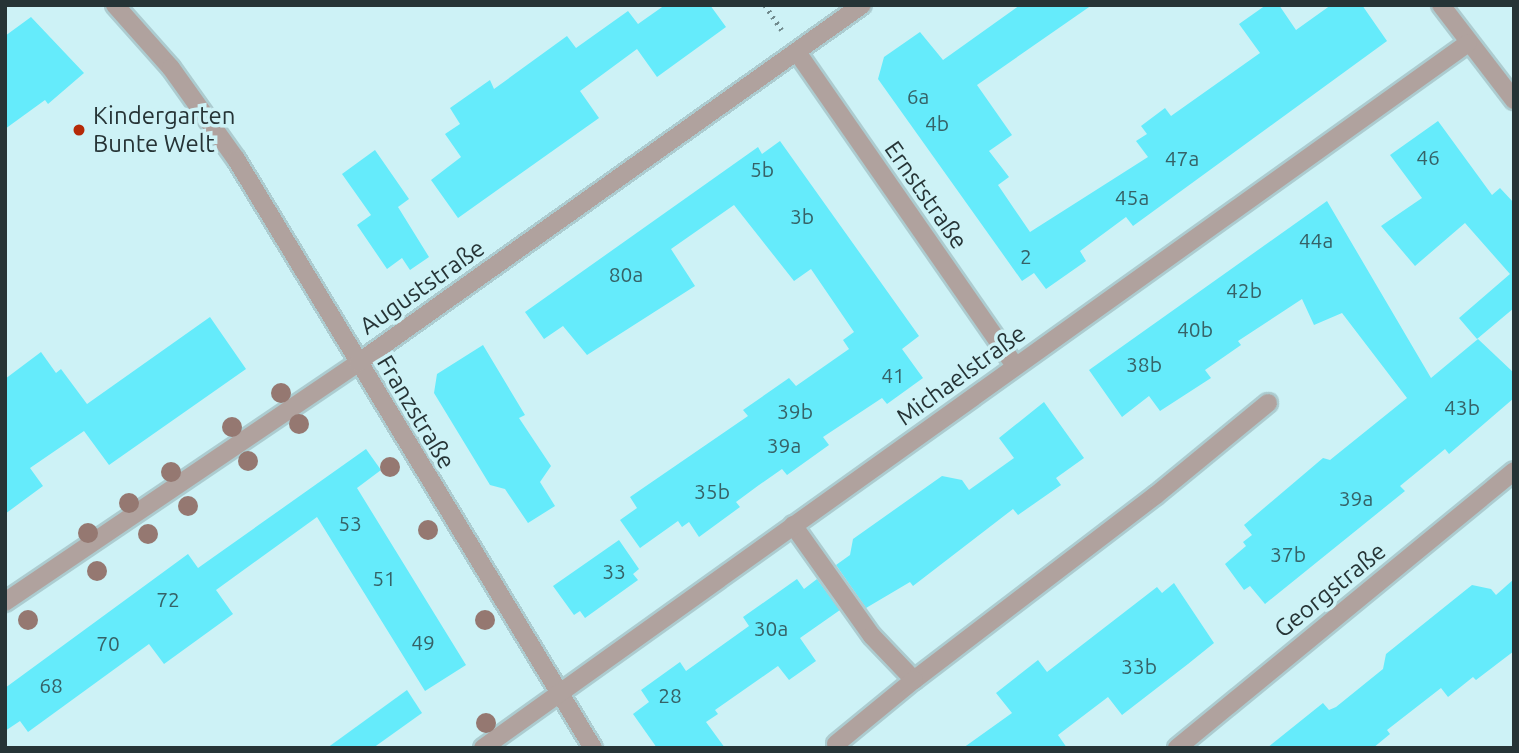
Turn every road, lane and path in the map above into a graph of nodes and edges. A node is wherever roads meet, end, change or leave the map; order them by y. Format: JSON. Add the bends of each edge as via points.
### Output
{"nodes":[{"id":1,"x":115,"y":5,"type":"edge"},
{"id":2,"x":862,"y":5,"type":"edge"},
{"id":3,"x":1441,"y":5,"type":"edge"},
{"id":4,"x":1468,"y":43,"type":"junction"},
{"id":5,"x":797,"y":52,"type":"junction"},
{"id":6,"x":1514,"y":100,"type":"edge"},
{"id":7,"x":358,"y":363,"type":"junction"},
{"id":8,"x":1015,"y":366,"type":"junction"},
{"id":9,"x":1268,"y":403,"type":"dead end"},
{"id":10,"x":1514,"y":471,"type":"edge"},
{"id":11,"x":793,"y":525,"type":"junction"},
{"id":12,"x":5,"y":602,"type":"edge"},
{"id":13,"x":914,"y":680,"type":"junction"},
{"id":14,"x":559,"y":693,"type":"junction"},
{"id":15,"x":836,"y":744,"type":"dead end"},
{"id":16,"x":483,"y":748,"type":"edge"},
{"id":17,"x":593,"y":748,"type":"edge"},
{"id":18,"x":1177,"y":748,"type":"edge"}],
"edges":[{"from":1,"to":7,"type":"street","name":"Franzstraße","via":[[171,68],[236,159]]},
{"from":2,"to":5,"type":"street","name":"Auguststraße"},
{"from":3,"to":4,"type":"street"},
{"from":4,"to":6,"type":"street"},
{"from":4,"to":8,"type":"street","name":"Michaelstraße"},
{"from":5,"to":7,"type":"street","name":"Auguststraße"},
{"from":5,"to":8,"type":"street","name":"Ernststraße"},
{"from":7,"to":12,"type":"street","name":"Auguststraße"},
{"from":7,"to":14,"type":"street","name":"Franzstraße"},
{"from":8,"to":11,"type":"street","name":"Michaelstraße"},
{"from":9,"to":13,"type":"street"},
{"from":10,"to":18,"type":"street","name":"Georgstraße"},
{"from":11,"to":13,"type":"street","via":[[872,636]]},
{"from":11,"to":14,"type":"street","name":"Michaelstraße"},
{"from":13,"to":15,"type":"street"},
{"from":14,"to":16,"type":"street","name":"Michaelstraße"},
{"from":14,"to":17,"type":"street","name":"Franzstraße"}]}
